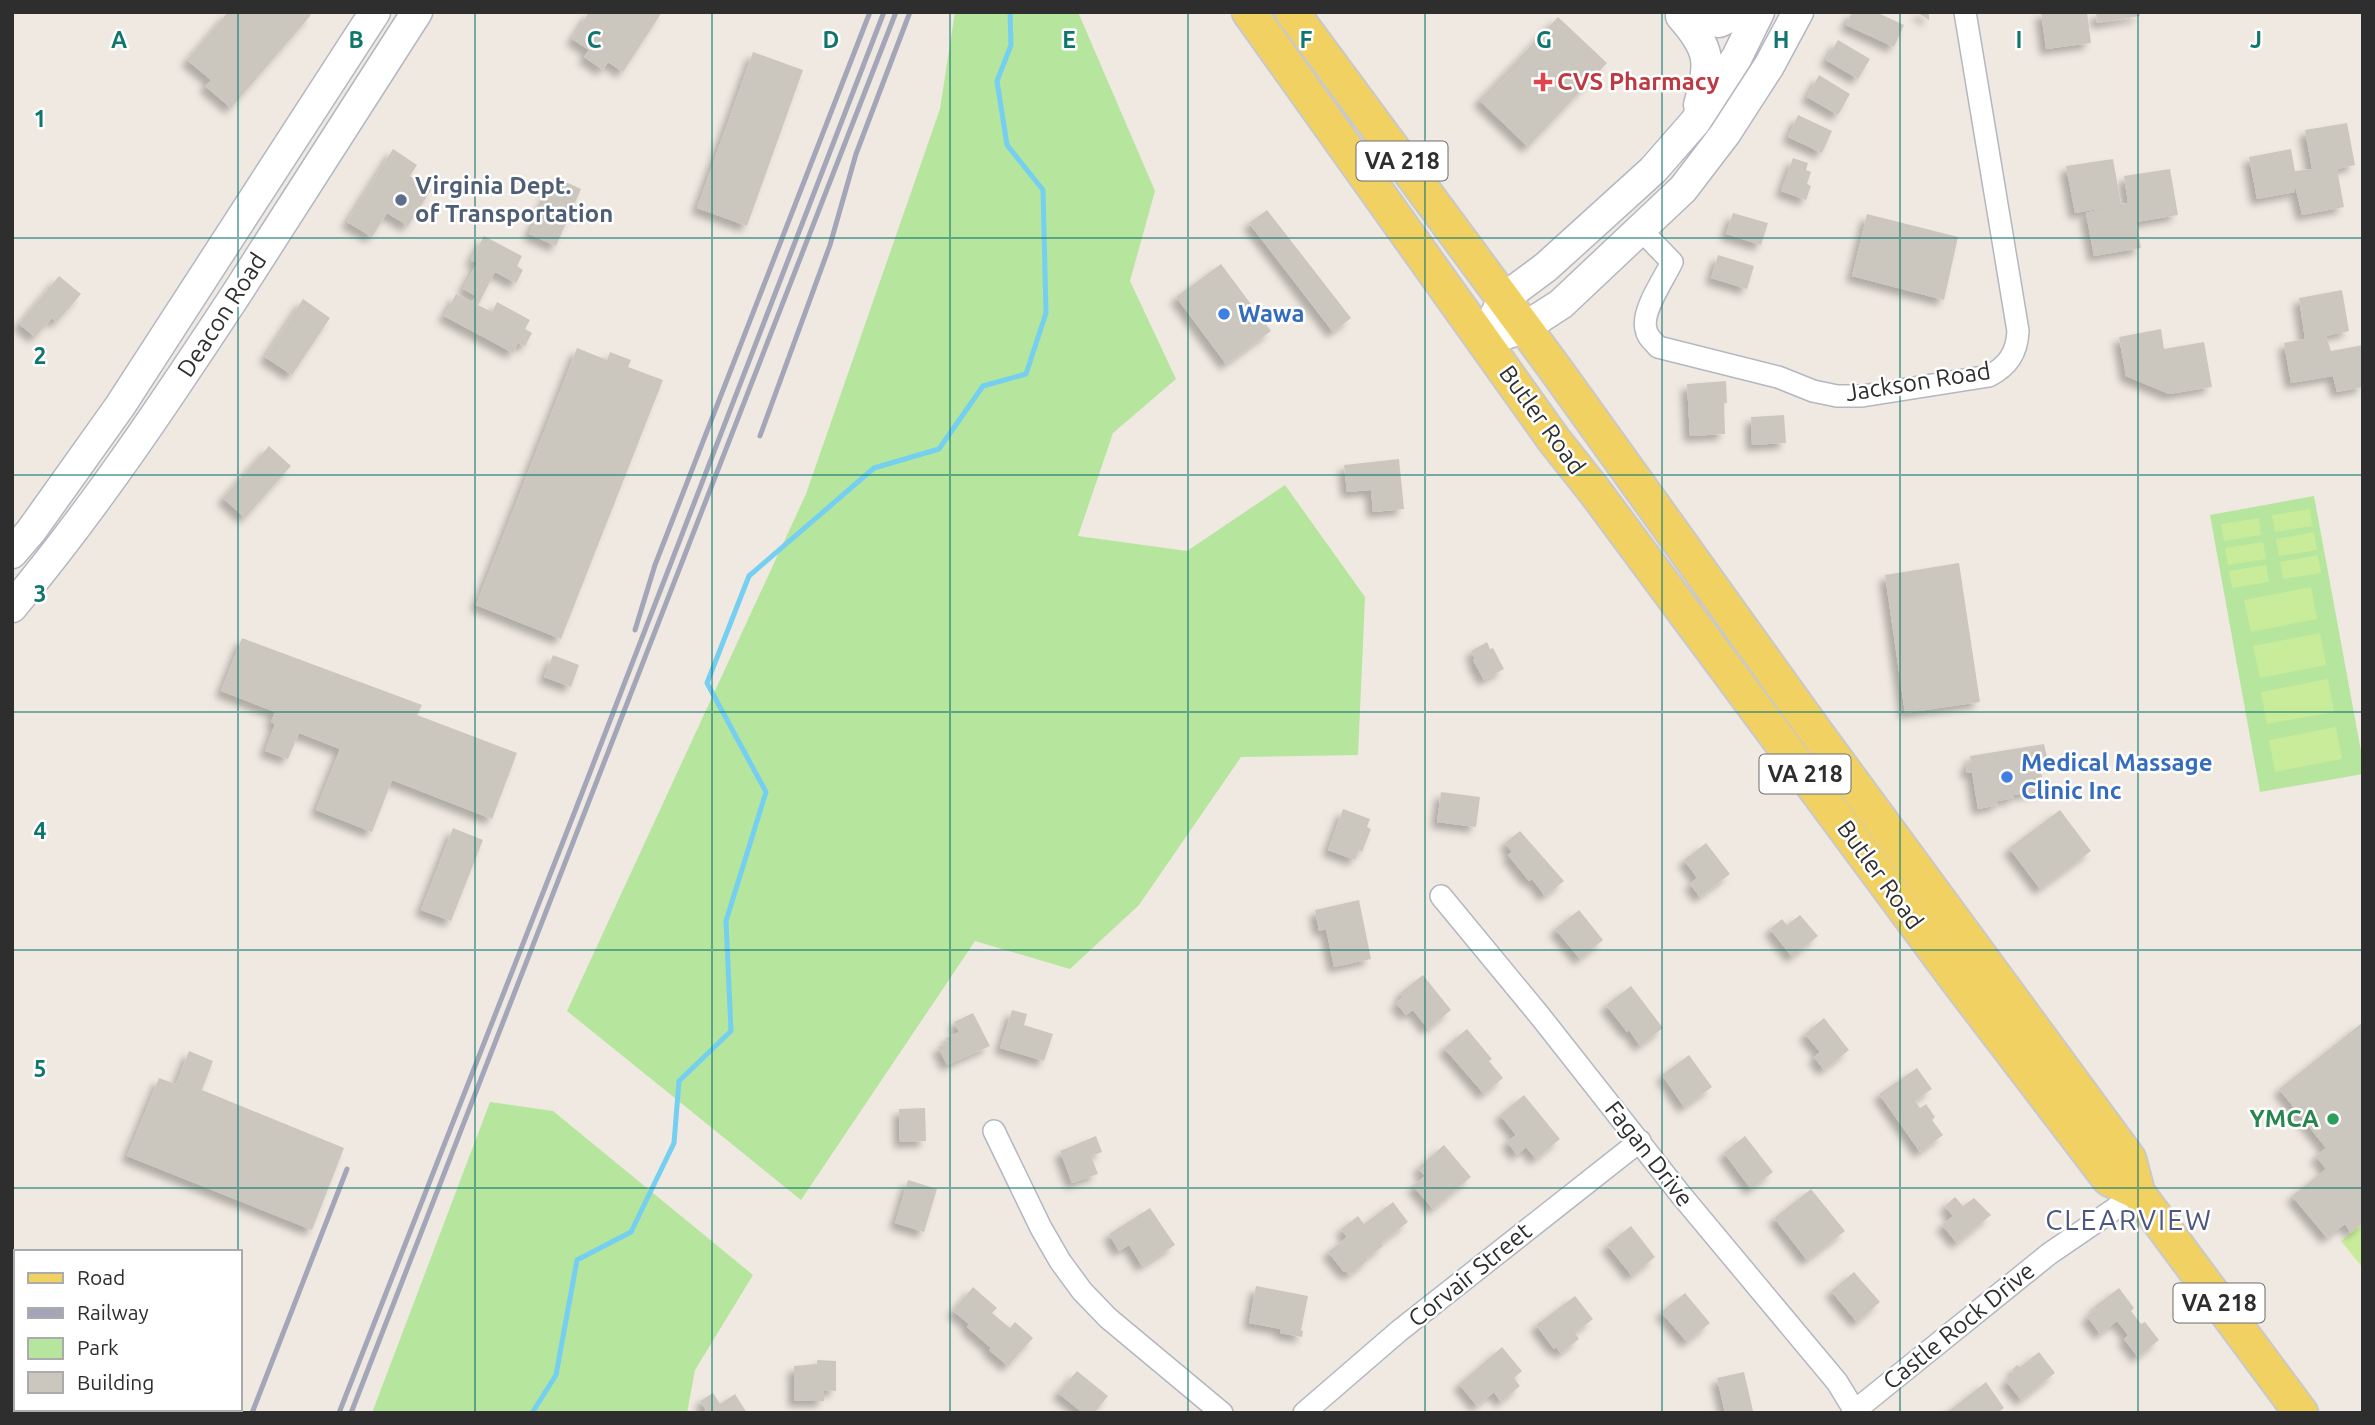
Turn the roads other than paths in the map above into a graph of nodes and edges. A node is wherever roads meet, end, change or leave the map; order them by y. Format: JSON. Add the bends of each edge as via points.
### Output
{"nodes":[{"id":1,"x":375,"y":12,"type":"edge"},
{"id":2,"x":417,"y":12,"type":"edge"},
{"id":3,"x":1740,"y":12,"type":"edge"},
{"id":4,"x":1759,"y":12,"type":"edge"},
{"id":5,"x":1797,"y":12,"type":"edge"},
{"id":6,"x":1965,"y":12,"type":"edge"},
{"id":7,"x":1296,"y":18,"type":"edge"},
{"id":8,"x":1257,"y":22,"type":"edge"},
{"id":9,"x":1695,"y":122,"type":"junction"},
{"id":10,"x":1640,"y":229,"type":"junction"},
{"id":11,"x":1503,"y":299,"type":"junction"},
{"id":12,"x":1524,"y":328,"type":"junction"},
{"id":13,"x":1485,"y":341,"type":"junction"},
{"id":14,"x":12,"y":553,"type":"edge"},
{"id":15,"x":12,"y":607,"type":"edge"},
{"id":16,"x":1441,"y":896,"type":"dead end"},
{"id":17,"x":994,"y":1131,"type":"dead end"},
{"id":18,"x":1640,"y":1141,"type":"junction"},
{"id":19,"x":2138,"y":1193,"type":"junction"},
{"id":20,"x":1854,"y":1412,"type":"edge"},
{"id":21,"x":1222,"y":1413,"type":"edge"},
{"id":22,"x":1304,"y":1413,"type":"edge"},
{"id":23,"x":2301,"y":1413,"type":"edge"}],
"edges":[{"from":1,"to":14,"type":"main road","name":"Deacon Road","via":[[120,405]]},
{"from":2,"to":15,"type":"main road","name":"Deacon Road","via":[[119,471]]},
{"from":3,"to":9,"type":"main road","via":[[1719,22],[1681,16],[1697,34],[1706,57]]},
{"from":4,"to":9,"type":"main road","via":[[1737,57]]},
{"from":5,"to":10,"type":"main road","via":[[1725,134],[1683,189]]},
{"from":6,"to":10,"type":"street","name":"Jackson Road","via":[[2018,331],[2012,357],[2001,369],[1989,376],[1838,396],[1658,347],[1645,327],[1646,314],[1672,262]]},
{"from":7,"to":11,"type":"main road","number":"VA 218"},
{"from":8,"to":13,"type":"main road","number":"VA 218"},
{"from":9,"to":11,"type":"main road","via":[[1643,179],[1546,268]]},
{"from":10,"to":12,"type":"main road","via":[[1561,304]]},
{"from":11,"to":12,"type":"main road","number":"VA 218"},
{"from":11,"to":13,"type":"main road"},
{"from":12,"to":13,"type":"main road"},
{"from":12,"to":19,"type":"main road","name":"Butler Road","number":"VA 218","via":[[2129,1159]]},
{"from":13,"to":19,"type":"main road","name":"Butler Road","number":"VA 218","via":[[1554,440],[2111,1182]]},
{"from":16,"to":18,"type":"street","name":"Fagan Drive"},
{"from":17,"to":21,"type":"street","via":[[1041,1228],[1082,1291]]},
{"from":18,"to":20,"type":"street","name":"Fagan Drive","via":[[1837,1382]]},
{"from":18,"to":22,"type":"street","name":"Corvair Street","via":[[1399,1331]]},
{"from":19,"to":20,"type":"street","name":"Castle Rock Drive","via":[[2049,1254]]},
{"from":19,"to":23,"type":"main road","name":"Butler Road","number":"VA 218"}]}
